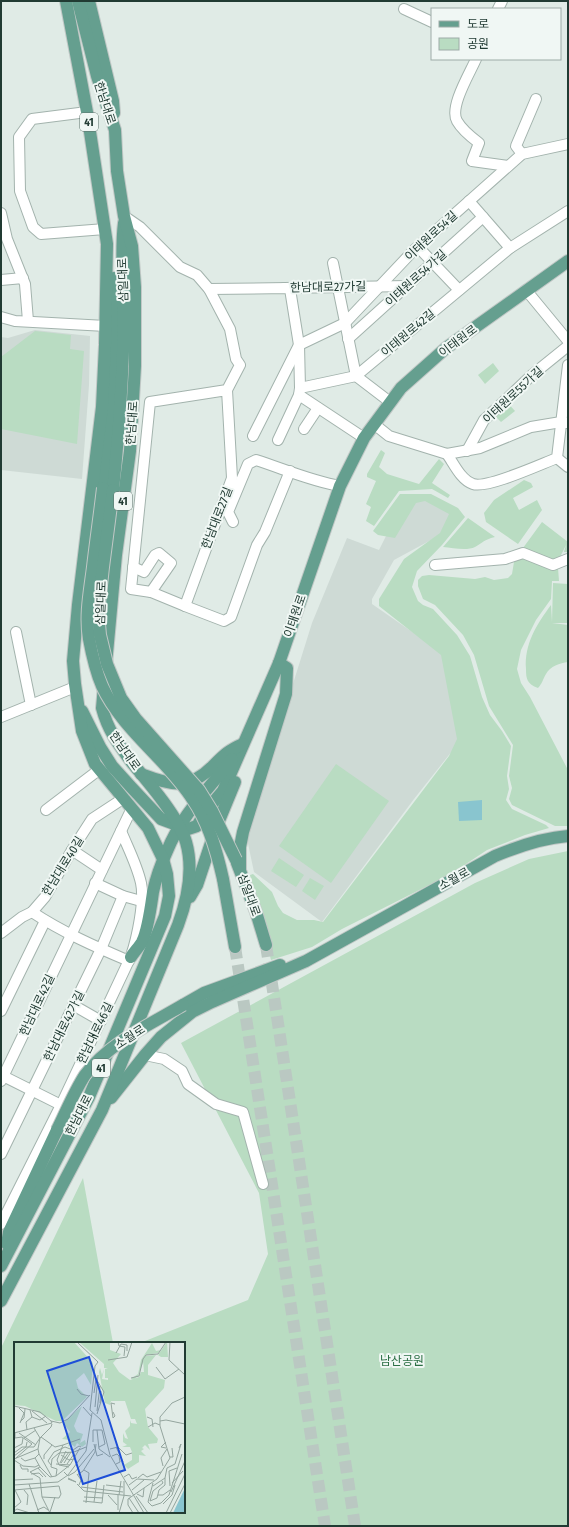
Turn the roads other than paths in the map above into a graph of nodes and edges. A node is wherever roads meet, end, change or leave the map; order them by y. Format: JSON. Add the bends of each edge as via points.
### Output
{"nodes":[{"id":1,"x":66,"y":1,"type":"edge"},
{"id":2,"x":78,"y":1,"type":"edge"},
{"id":3,"x":89,"y":1,"type":"edge"},
{"id":4,"x":404,"y":9,"type":"dead end"},
{"id":5,"x":431,"y":22,"type":"edge"},
{"id":6,"x":476,"y":60,"type":"edge"},
{"id":7,"x":536,"y":99,"type":"dead end"},
{"id":8,"x":87,"y":112,"type":"junction"},
{"id":9,"x":115,"y":130,"type":"junction"},
{"id":10,"x":568,"y":144,"type":"edge"},
{"id":11,"x":522,"y":154,"type":"junction"},
{"id":12,"x":508,"y":166,"type":"junction"},
{"id":13,"x":469,"y":201,"type":"junction"},
{"id":14,"x":568,"y":211,"type":"edge"},
{"id":15,"x":1,"y":213,"type":"edge"},
{"id":16,"x":124,"y":216,"type":"junction"},
{"id":17,"x":483,"y":217,"type":"junction"},
{"id":18,"x":105,"y":229,"type":"junction"},
{"id":19,"x":107,"y":244,"type":"junction"},
{"id":20,"x":418,"y":247,"type":"junction"},
{"id":21,"x":510,"y":248,"type":"junction"},
{"id":22,"x":568,"y":261,"type":"edge"},
{"id":23,"x":332,"y":263,"type":"dead end"},
{"id":24,"x":432,"y":263,"type":"junction"},
{"id":25,"x":23,"y":278,"type":"junction"},
{"id":26,"x":1,"y":280,"type":"edge"},
{"id":27,"x":380,"y":286,"type":"junction"},
{"id":28,"x":408,"y":286,"type":"junction"},
{"id":29,"x":337,"y":287,"type":"junction"},
{"id":30,"x":247,"y":288,"type":"junction"},
{"id":31,"x":209,"y":289,"type":"junction"},
{"id":32,"x":459,"y":290,"type":"junction"},
{"id":33,"x":526,"y":290,"type":"junction"},
{"id":34,"x":1,"y":317,"type":"edge"},
{"id":35,"x":28,"y":321,"type":"junction"},
{"id":36,"x":345,"y":323,"type":"junction"},
{"id":37,"x":106,"y":326,"type":"junction"},
{"id":38,"x":348,"y":339,"type":"junction"},
{"id":39,"x":568,"y":341,"type":"edge"},
{"id":40,"x":299,"y":345,"type":"junction"},
{"id":41,"x":568,"y":346,"type":"edge"},
{"id":42,"x":568,"y":365,"type":"edge"},
{"id":43,"x":356,"y":376,"type":"junction"},
{"id":44,"x":227,"y":390,"type":"junction"},
{"id":45,"x":299,"y":392,"type":"junction"},
{"id":46,"x":566,"y":396,"type":"edge"},
{"id":47,"x":390,"y":402,"type":"junction"},
{"id":48,"x":318,"y":408,"type":"junction"},
{"id":49,"x":565,"y":423,"type":"edge"},
{"id":50,"x":374,"y":424,"type":"junction"},
{"id":51,"x":304,"y":429,"type":"dead end"},
{"id":52,"x":253,"y":436,"type":"dead end"},
{"id":53,"x":364,"y":438,"type":"junction"},
{"id":54,"x":278,"y":440,"type":"dead end"},
{"id":55,"x":467,"y":450,"type":"junction"},
{"id":56,"x":447,"y":454,"type":"junction"},
{"id":57,"x":557,"y":458,"type":"junction"},
{"id":58,"x":568,"y":467,"type":"edge"},
{"id":59,"x":290,"y":471,"type":"junction"},
{"id":60,"x":340,"y":486,"type":"junction"},
{"id":61,"x":108,"y":489,"type":"junction"},
{"id":62,"x":233,"y":522,"type":"dead end"},
{"id":63,"x":568,"y":559,"type":"edge"},
{"id":64,"x":435,"y":565,"type":"dead end"},
{"id":65,"x":133,"y":567,"type":"junction"},
{"id":66,"x":151,"y":592,"type":"junction"},
{"id":67,"x":185,"y":606,"type":"junction"},
{"id":68,"x":16,"y":632,"type":"dead end"},
{"id":69,"x":279,"y":663,"type":"junction"},
{"id":70,"x":75,"y":687,"type":"junction"},
{"id":71,"x":77,"y":701,"type":"junction"},
{"id":72,"x":31,"y":705,"type":"junction"},
{"id":73,"x":1,"y":717,"type":"edge"},
{"id":74,"x":243,"y":744,"type":"junction"},
{"id":75,"x":100,"y":769,"type":"junction"},
{"id":76,"x":142,"y":774,"type":"junction"},
{"id":77,"x":124,"y":798,"type":"junction"},
{"id":78,"x":132,"y":808,"type":"junction"},
{"id":79,"x":46,"y":810,"type":"dead end"},
{"id":80,"x":179,"y":827,"type":"junction"},
{"id":81,"x":121,"y":831,"type":"junction"},
{"id":82,"x":568,"y":836,"type":"edge"},
{"id":83,"x":72,"y":850,"type":"junction"},
{"id":84,"x":163,"y":859,"type":"junction"},
{"id":85,"x":238,"y":865,"type":"junction"},
{"id":86,"x":102,"y":870,"type":"junction"},
{"id":87,"x":95,"y":882,"type":"junction"},
{"id":88,"x":123,"y":896,"type":"junction"},
{"id":89,"x":141,"y":901,"type":"junction"},
{"id":90,"x":184,"y":908,"type":"junction"},
{"id":91,"x":32,"y":912,"type":"junction"},
{"id":92,"x":45,"y":921,"type":"junction"},
{"id":93,"x":1,"y":933,"type":"edge"},
{"id":94,"x":71,"y":934,"type":"junction"},
{"id":95,"x":347,"y":939,"type":"junction"},
{"id":96,"x":266,"y":945,"type":"tunnel mouth"},
{"id":97,"x":235,"y":947,"type":"tunnel mouth"},
{"id":98,"x":101,"y":949,"type":"junction"},
{"id":99,"x":130,"y":959,"type":"junction"},
{"id":100,"x":73,"y":1006,"type":"junction"},
{"id":101,"x":1,"y":1011,"type":"edge"},
{"id":102,"x":101,"y":1021,"type":"junction"},
{"id":103,"x":145,"y":1055,"type":"junction"},
{"id":104,"x":2,"y":1077,"type":"edge"},
{"id":105,"x":32,"y":1091,"type":"junction"},
{"id":106,"x":61,"y":1105,"type":"junction"},
{"id":107,"x":102,"y":1110,"type":"junction"},
{"id":108,"x":1,"y":1154,"type":"edge"},
{"id":109,"x":263,"y":1184,"type":"dead end"},
{"id":110,"x":1,"y":1224,"type":"edge"},
{"id":111,"x":2,"y":1262,"type":"edge"},
{"id":112,"x":1,"y":1300,"type":"edge"}],
"edges":[{"from":1,"to":8,"type":"main road","name":"한남대로","number":"41"},
{"from":2,"to":9,"type":"main road","name":"한남대로","number":"41","via":[[96,76]]},
{"from":3,"to":9,"type":"main road","via":[[113,101]]},
{"from":4,"to":5,"type":"street"},
{"from":6,"to":12,"type":"street","via":[[456,104],[456,120],[467,134],[480,143],[472,161]]},
{"from":7,"to":11,"type":"street","via":[[516,146]]},
{"from":8,"to":18,"type":"main road","name":"한남대로","number":"41"},
{"from":8,"to":18,"type":"street","name":"한남대로","via":[[32,118],[19,137],[20,191],[34,228],[41,234]]},
{"from":9,"to":16,"type":"main road","name":"한남대로","number":"41","via":[[117,171]]},
{"from":10,"to":11,"type":"street","name":"이태원로54길"},
{"from":11,"to":12,"type":"street","name":"이태원로54길"},
{"from":12,"to":13,"type":"street","name":"이태원로54길"},
{"from":13,"to":17,"type":"street"},
{"from":13,"to":20,"type":"street","name":"이태원로54길"},
{"from":14,"to":21,"type":"street","name":"이태원로42길"},
{"from":15,"to":25,"type":"street","via":[[7,239]]},
{"from":16,"to":31,"type":"street","via":[[140,227],[180,267],[197,275]]},
{"from":16,"to":61,"type":"main road","name":"삼일대로","via":[[121,243],[124,314],[122,378]]},
{"from":16,"to":76,"type":"main road","name":"한남대로","number":"41","via":[[132,246],[135,366],[130,451],[116,555],[102,708],[113,737]]},
{"from":17,"to":21,"type":"street"},
{"from":17,"to":24,"type":"street","name":"이태원로54가길"},
{"from":18,"to":19,"type":"main road","name":"한남대로","number":"41"},
{"from":19,"to":37,"type":"main road","name":"한남대로","number":"41"},
{"from":19,"to":61,"type":"main road","name":"삼일대로","via":[[114,277],[115,316]]},
{"from":20,"to":24,"type":"street"},
{"from":20,"to":27,"type":"street","name":"이태원로54길"},
{"from":21,"to":32,"type":"street","name":"이태원로42길"},
{"from":22,"to":33,"type":"main road","name":"이태원로"},
{"from":23,"to":29,"type":"street"},
{"from":24,"to":28,"type":"street","name":"이태원로54가길"},
{"from":24,"to":32,"type":"street"},
{"from":25,"to":26,"type":"street"},
{"from":25,"to":35,"type":"street"},
{"from":27,"to":28,"type":"street","name":"한남대로27가길"},
{"from":27,"to":29,"type":"street","name":"한남대로27가길"},
{"from":27,"to":36,"type":"street","name":"이태원로54길"},
{"from":28,"to":38,"type":"street","name":"이태원로54가길"},
{"from":29,"to":30,"type":"street","name":"한남대로27가길"},
{"from":29,"to":36,"type":"street"},
{"from":30,"to":31,"type":"street","name":"한남대로27가길"},
{"from":30,"to":40,"type":"street","name":"한남대로27가길","via":[[290,289]]},
{"from":31,"to":44,"type":"street","via":[[230,329],[236,359],[240,365]]},
{"from":32,"to":43,"type":"street","name":"이태원로42길"},
{"from":33,"to":39,"type":"street"},
{"from":33,"to":47,"type":"main road","name":"이태원로","via":[[446,348],[401,388]]},
{"from":34,"to":35,"type":"street"},
{"from":35,"to":37,"type":"street"},
{"from":36,"to":38,"type":"street"},
{"from":36,"to":40,"type":"street"},
{"from":37,"to":70,"type":"main road","name":"한남대로","number":"41","via":[[102,407],[72,661]]},
{"from":38,"to":43,"type":"street"},
{"from":40,"to":45,"type":"street","name":"한남대로27가길"},
{"from":40,"to":52,"type":"street"},
{"from":41,"to":55,"type":"street","name":"이태원로55가길","via":[[532,375],[484,420]]},
{"from":42,"to":46,"type":"street"},
{"from":43,"to":45,"type":"street"},
{"from":43,"to":47,"type":"street"},
{"from":44,"to":65,"type":"street","via":[[150,402]]},
{"from":44,"to":67,"type":"street","name":"한남대로27길","via":[[232,478]]},
{"from":45,"to":48,"type":"street"},
{"from":45,"to":54,"type":"street","name":"한남대로27가길"},
{"from":46,"to":49,"type":"street"},
{"from":47,"to":50,"type":"main road","name":"이태원로"},
{"from":48,"to":51,"type":"street"},
{"from":48,"to":53,"type":"street"},
{"from":49,"to":55,"type":"street","via":[[531,427],[480,448]]},
{"from":49,"to":57,"type":"street"},
{"from":50,"to":53,"type":"main road","name":"이태원로"},
{"from":50,"to":56,"type":"street","via":[[389,436]]},
{"from":53,"to":60,"type":"main road","name":"이태원로"},
{"from":55,"to":56,"type":"street"},
{"from":56,"to":57,"type":"street","via":[[463,478],[473,484],[487,484]]},
{"from":57,"to":58,"type":"street"},
{"from":59,"to":60,"type":"street","via":[[325,484]]},
{"from":59,"to":62,"type":"street","via":[[256,460],[248,464],[228,512]]},
{"from":59,"to":67,"type":"street","via":[[265,532],[257,545],[231,618],[224,621]]},
{"from":60,"to":69,"type":"main road","name":"이태원로"},
{"from":61,"to":85,"type":"main road","name":"삼일대로","bridge":true,"via":[[98,613],[106,664],[124,703],[199,790]]},
{"from":61,"to":97,"type":"main road","name":"삼일대로","bridge":true,"via":[[87,616],[93,658],[102,686],[118,711],[194,801],[218,855]]},
{"from":63,"to":64,"type":"street","via":[[553,565],[523,553],[505,559]]},
{"from":65,"to":66,"type":"street","via":[[131,589]]},
{"from":65,"to":66,"type":"street","via":[[144,572],[159,553],[171,563]]},
{"from":66,"to":67,"type":"street"},
{"from":68,"to":72,"type":"street"},
{"from":69,"to":74,"type":"main road","name":"이태원로"},
{"from":69,"to":85,"type":"main road","via":[[287,668],[286,694],[243,832]]},
{"from":70,"to":71,"type":"main road","name":"한남대로","number":"41"},
{"from":70,"to":72,"type":"street"},
{"from":71,"to":75,"type":"main road","name":"한남대로","number":"41","via":[[84,738],[95,764]]},
{"from":71,"to":80,"type":"main road","name":"한남대로","number":"41","via":[[112,766],[162,819]]},
{"from":72,"to":73,"type":"street"},
{"from":74,"to":76,"type":"main road","via":[[230,750],[207,772],[189,783],[161,781]]},
{"from":74,"to":80,"type":"main road","name":"이태원로","via":[[197,826],[188,829]]},
{"from":74,"to":90,"type":"main road","name":"이태원로","via":[[238,776],[216,828],[197,885]]},
{"from":75,"to":77,"type":"main road","name":"한남대로","number":"41"},
{"from":75,"to":79,"type":"street"},
{"from":76,"to":80,"type":"main road","name":"한남대로","number":"41"},
{"from":77,"to":78,"type":"main road","name":"한남대로","number":"41"},
{"from":77,"to":83,"type":"street","name":"한남대로40길","via":[[92,819]]},
{"from":78,"to":81,"type":"street","name":"한남대로42길"},
{"from":78,"to":84,"type":"main road","name":"한남대로","number":"41","via":[[148,828]]},
{"from":80,"to":84,"type":"main road"},
{"from":80,"to":90,"type":"main road","name":"한남대로","number":"41","via":[[186,841],[190,869]]},
{"from":81,"to":86,"type":"street","name":"한남대로42길"},
{"from":81,"to":89,"type":"street","name":"한남대로46길","via":[[141,884]]},
{"from":82,"to":95,"type":"main road","name":"소월로","via":[[531,843],[495,856]]},
{"from":83,"to":86,"type":"street"},
{"from":83,"to":91,"type":"street","name":"한남대로40길","via":[[45,897]]},
{"from":84,"to":99,"type":"main road","via":[[142,941]]},
{"from":84,"to":111,"type":"main road","name":"한남대로","number":"41","via":[[169,896],[164,916],[89,1097]]},
{"from":85,"to":96,"type":"main road","name":"삼일대로"},
{"from":86,"to":87,"type":"street","name":"한남대로42길"},
{"from":87,"to":88,"type":"street"},
{"from":87,"to":94,"type":"street","name":"한남대로42길"},
{"from":88,"to":89,"type":"street"},
{"from":88,"to":98,"type":"street","name":"한남대로42가길"},
{"from":89,"to":99,"type":"street","name":"한남대로46길","via":[[138,935]]},
{"from":90,"to":107,"type":"main road","name":"한남대로","number":"41"},
{"from":91,"to":92,"type":"street"},
{"from":91,"to":93,"type":"street","name":"한남대로40길"},
{"from":92,"to":94,"type":"street"},
{"from":92,"to":101,"type":"street"},
{"from":94,"to":98,"type":"street"},
{"from":94,"to":104,"type":"street","name":"한남대로42길"},
{"from":95,"to":103,"type":"main road","name":"소월로","via":[[306,961],[192,1012],[161,1037]]},
{"from":95,"to":111,"type":"main road","name":"소월로","bridge":true,"via":[[204,993],[125,1039],[96,1062],[85,1076],[57,1130],[9,1232]]},
{"from":98,"to":99,"type":"street"},
{"from":98,"to":100,"type":"street","name":"한남대로42가길"},
{"from":99,"to":102,"type":"street","name":"한남대로46길"},
{"from":100,"to":102,"type":"street"},
{"from":100,"to":105,"type":"street","name":"한남대로42가길"},
{"from":102,"to":106,"type":"street","name":"한남대로46길"},
{"from":103,"to":107,"type":"main road","name":"소월로"},
{"from":103,"to":109,"type":"street","via":[[164,1059],[182,1071],[188,1084],[216,1104],[243,1112]]},
{"from":104,"to":105,"type":"street","name":"한남대로42길"},
{"from":105,"to":106,"type":"street"},
{"from":105,"to":108,"type":"street","name":"한남대로42가길"},
{"from":106,"to":110,"type":"street","name":"한남대로46길"},
{"from":107,"to":112,"type":"main road","name":"한남대로","number":"41"}]}
